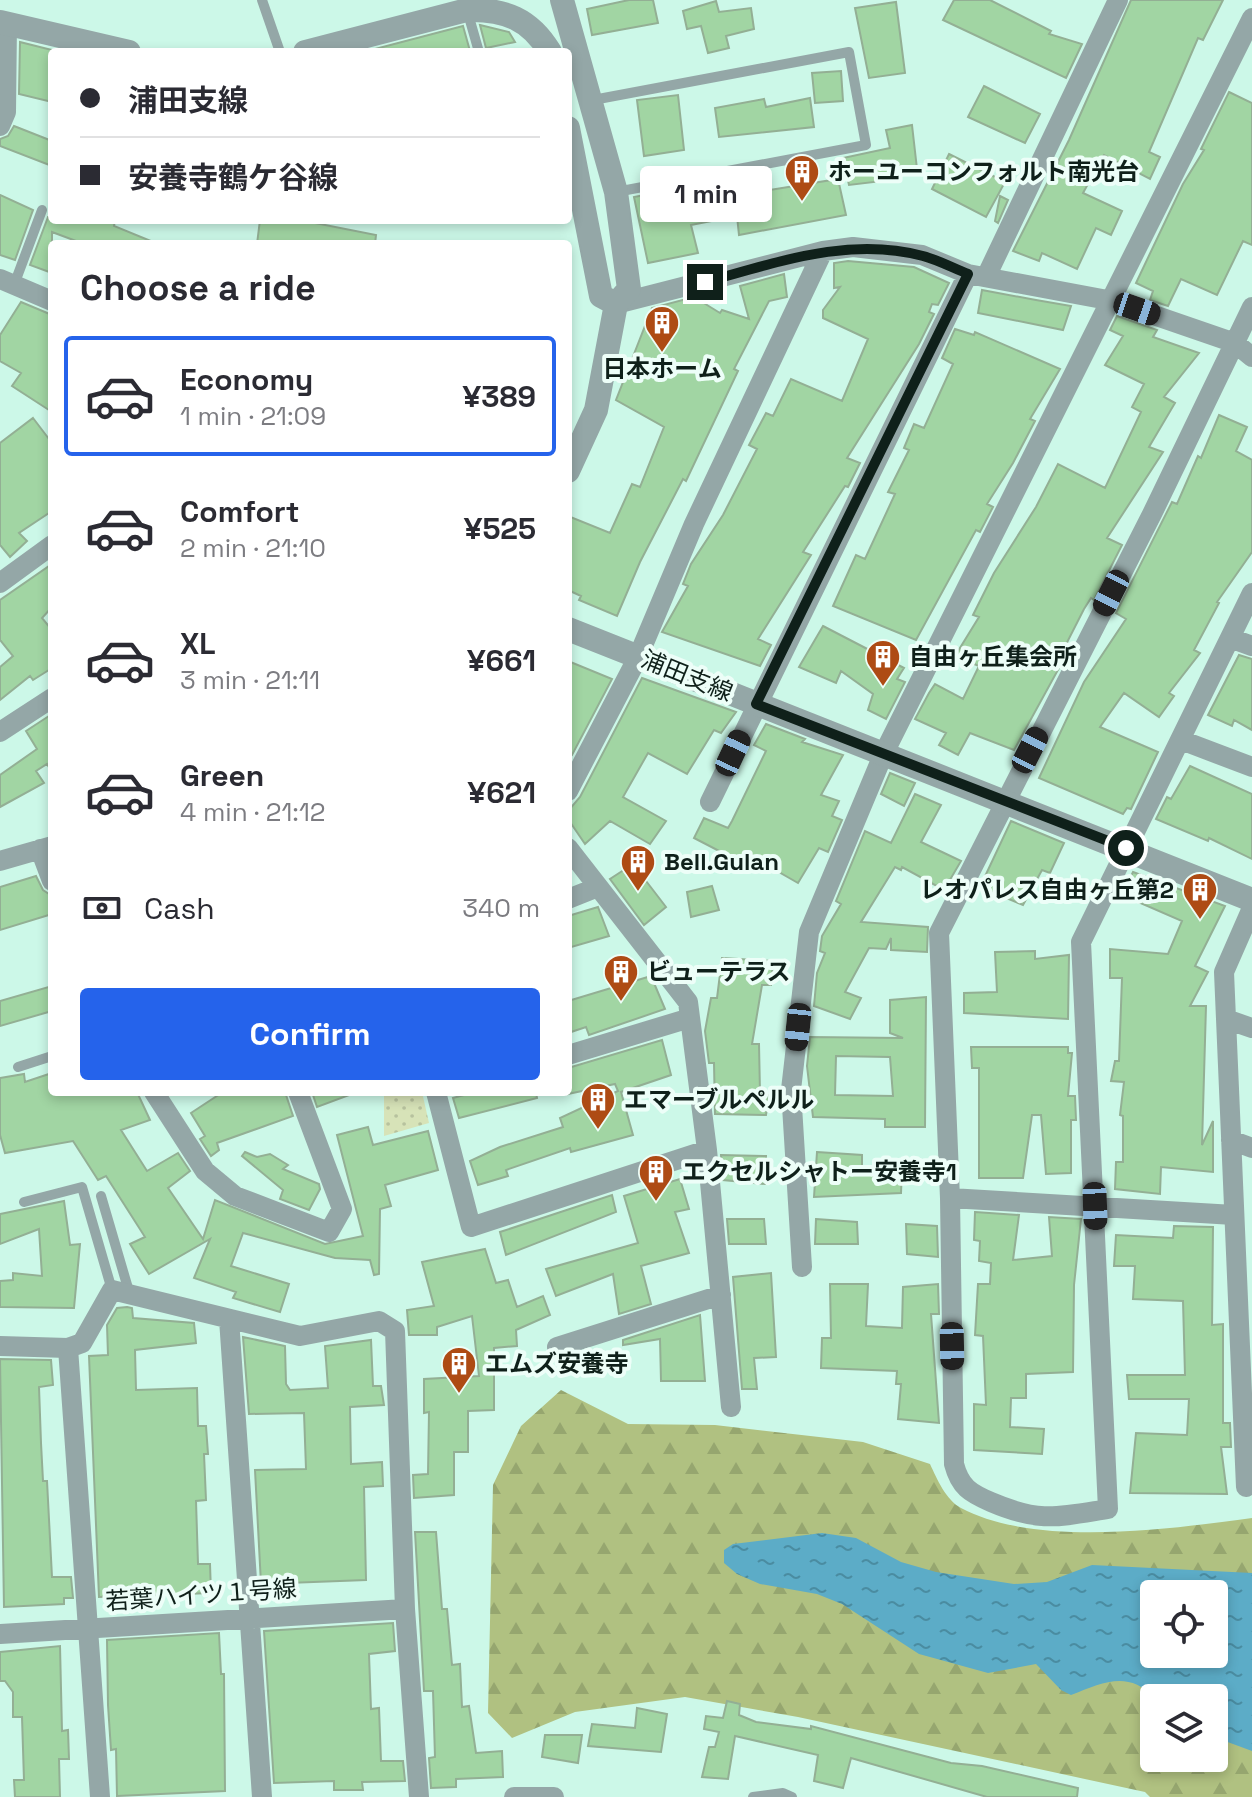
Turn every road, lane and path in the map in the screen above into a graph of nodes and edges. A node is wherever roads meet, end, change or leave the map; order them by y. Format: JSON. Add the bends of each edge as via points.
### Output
{"nodes":[{"id":1,"x":262,"y":0,"type":"edge"},
{"id":2,"x":562,"y":0,"type":"edge"},
{"id":3,"x":1118,"y":0,"type":"edge"},
{"id":4,"x":466,"y":5,"type":"edge"},
{"id":5,"x":1252,"y":18,"type":"edge"},
{"id":6,"x":3,"y":22,"type":"edge"},
{"id":7,"x":112,"y":48,"type":"edge"},
{"id":8,"x":279,"y":48,"type":"edge"},
{"id":9,"x":319,"y":48,"type":"edge"},
{"id":10,"x":478,"y":48,"type":"edge"},
{"id":11,"x":548,"y":48,"type":"edge"},
{"id":12,"x":593,"y":100,"type":"junction"},
{"id":13,"x":0,"y":126,"type":"edge"},
{"id":14,"x":572,"y":148,"type":"edge"},
{"id":15,"x":616,"y":192,"type":"junction"},
{"id":16,"x":42,"y":210,"type":"dead end"},
{"id":17,"x":823,"y":251,"type":"junction"},
{"id":18,"x":977,"y":275,"type":"junction"},
{"id":19,"x":7,"y":282,"type":"edge"},
{"id":20,"x":48,"y":299,"type":"edge"},
{"id":21,"x":1113,"y":301,"type":"junction"},
{"id":22,"x":616,"y":304,"type":"junction"},
{"id":23,"x":1252,"y":307,"type":"edge"},
{"id":24,"x":1235,"y":343,"type":"junction"},
{"id":25,"x":1252,"y":357,"type":"edge"},
{"id":26,"x":572,"y":462,"type":"edge"},
{"id":27,"x":48,"y":548,"type":"edge"},
{"id":28,"x":0,"y":583,"type":"edge"},
{"id":29,"x":1252,"y":593,"type":"edge"},
{"id":30,"x":572,"y":631,"type":"edge"},
{"id":31,"x":1230,"y":638,"type":"junction"},
{"id":32,"x":1252,"y":646,"type":"edge"},
{"id":33,"x":638,"y":657,"type":"junction"},
{"id":34,"x":48,"y":701,"type":"edge"},
{"id":35,"x":756,"y":704,"type":"junction"},
{"id":36,"x":0,"y":732,"type":"edge"},
{"id":37,"x":1181,"y":740,"type":"junction"},
{"id":38,"x":883,"y":755,"type":"junction"},
{"id":39,"x":1252,"y":767,"type":"edge"},
{"id":40,"x":572,"y":783,"type":"edge"},
{"id":41,"x":710,"y":802,"type":"dead end"},
{"id":42,"x":1003,"y":803,"type":"junction"},
{"id":43,"x":46,"y":848,"type":"edge"},
{"id":44,"x":1126,"y":848,"type":"junction"},
{"id":45,"x":572,"y":853,"type":"edge"},
{"id":46,"x":0,"y":861,"type":"edge"},
{"id":47,"x":598,"y":887,"type":"junction"},
{"id":48,"x":572,"y":897,"type":"edge"},
{"id":49,"x":1252,"y":900,"type":"edge"},
{"id":50,"x":1252,"y":908,"type":"edge"},
{"id":51,"x":690,"y":1018,"type":"junction"},
{"id":52,"x":1226,"y":1019,"type":"junction"},
{"id":53,"x":1252,"y":1028,"type":"edge"},
{"id":54,"x":572,"y":1054,"type":"edge"},
{"id":55,"x":48,"y":1057,"type":"edge"},
{"id":56,"x":18,"y":1067,"type":"dead end"},
{"id":57,"x":157,"y":1096,"type":"edge"},
{"id":58,"x":300,"y":1096,"type":"edge"},
{"id":59,"x":441,"y":1096,"type":"edge"},
{"id":60,"x":1231,"y":1140,"type":"junction"},
{"id":61,"x":1252,"y":1148,"type":"edge"},
{"id":62,"x":707,"y":1150,"type":"junction"},
{"id":63,"x":101,"y":1196,"type":"dead end"},
{"id":64,"x":950,"y":1198,"type":"junction"},
{"id":65,"x":24,"y":1202,"type":"dead end"},
{"id":66,"x":1095,"y":1206,"type":"junction"},
{"id":67,"x":1234,"y":1215,"type":"junction"},
{"id":68,"x":802,"y":1267,"type":"dead end"},
{"id":69,"x":1244,"y":1269,"type":"edge"},
{"id":70,"x":121,"y":1292,"type":"junction"},
{"id":71,"x":721,"y":1295,"type":"junction"},
{"id":72,"x":229,"y":1319,"type":"junction"},
{"id":73,"x":0,"y":1346,"type":"edge"},
{"id":74,"x":557,"y":1347,"type":"dead end"},
{"id":75,"x":68,"y":1348,"type":"junction"},
{"id":76,"x":1247,"y":1392,"type":"edge"},
{"id":77,"x":731,"y":1407,"type":"dead end"},
{"id":78,"x":1246,"y":1487,"type":"dead end"},
{"id":79,"x":405,"y":1609,"type":"junction"},
{"id":80,"x":250,"y":1618,"type":"junction"},
{"id":81,"x":88,"y":1629,"type":"junction"},
{"id":82,"x":0,"y":1634,"type":"edge"},
{"id":83,"x":100,"y":1797,"type":"edge"},
{"id":84,"x":262,"y":1797,"type":"edge"},
{"id":85,"x":419,"y":1797,"type":"edge"},
{"id":86,"x":514,"y":1797,"type":"edge"},
{"id":87,"x":554,"y":1797,"type":"edge"},
{"id":88,"x":753,"y":1797,"type":"edge"},
{"id":89,"x":792,"y":1797,"type":"edge"}],
"edges":[{"from":1,"to":8,"type":"lane"},
{"from":2,"to":12,"type":"street"},
{"from":3,"to":18,"type":"street"},
{"from":4,"to":9,"type":"street"},
{"from":4,"to":10,"type":"lane"},
{"from":4,"to":11,"type":"street","via":[[521,19]]},
{"from":5,"to":21,"type":"street"},
{"from":6,"to":7,"type":"street"},
{"from":6,"to":13,"type":"street","via":[[6,112]]},
{"from":12,"to":15,"type":"street"},
{"from":12,"to":15,"type":"lane","via":[[849,52],[866,145]]},
{"from":14,"to":22,"type":"street","via":[[601,296]]},
{"from":15,"to":22,"type":"street","via":[[629,289]]},
{"from":16,"to":19,"type":"lane"},
{"from":17,"to":18,"type":"street","via":[[853,247],[922,255]]},
{"from":17,"to":22,"type":"street"},
{"from":17,"to":33,"type":"street","via":[[694,524]]},
{"from":18,"to":21,"type":"street"},
{"from":18,"to":35,"type":"street"},
{"from":19,"to":20,"type":"street"},
{"from":21,"to":24,"type":"street"},
{"from":21,"to":38,"type":"street"},
{"from":22,"to":26,"type":"street","via":[[596,410]]},
{"from":23,"to":24,"type":"street"},
{"from":24,"to":25,"type":"street"},
{"from":24,"to":42,"type":"street"},
{"from":27,"to":28,"type":"street"},
{"from":29,"to":31,"type":"street"},
{"from":30,"to":33,"type":"street","name":"浦田支線"},
{"from":31,"to":32,"type":"street"},
{"from":31,"to":37,"type":"street"},
{"from":33,"to":35,"type":"street","name":"浦田支線"},
{"from":33,"to":40,"type":"street"},
{"from":34,"to":36,"type":"street"},
{"from":35,"to":38,"type":"street","name":"浦田支線"},
{"from":35,"to":41,"type":"street"},
{"from":37,"to":39,"type":"street"},
{"from":37,"to":44,"type":"street"},
{"from":38,"to":42,"type":"street","name":"浦田支線"},
{"from":38,"to":68,"type":"street","via":[[809,932],[791,1090]]},
{"from":42,"to":44,"type":"street","name":"浦田支線"},
{"from":42,"to":64,"type":"street","via":[[939,933]]},
{"from":43,"to":46,"type":"street"},
{"from":44,"to":49,"type":"street","name":"浦田支線"},
{"from":44,"to":66,"type":"street","via":[[1081,942]]},
{"from":45,"to":47,"type":"street"},
{"from":47,"to":48,"type":"street"},
{"from":47,"to":51,"type":"street","via":[[688,1002]]},
{"from":50,"to":52,"type":"street","via":[[1224,972]]},
{"from":51,"to":54,"type":"street"},
{"from":51,"to":62,"type":"street"},
{"from":52,"to":53,"type":"street"},
{"from":52,"to":60,"type":"street"},
{"from":55,"to":56,"type":"lane"},
{"from":57,"to":58,"type":"street","via":[[205,1171],[235,1196],[329,1232],[342,1209]]},
{"from":59,"to":62,"type":"street","via":[[471,1227]]},
{"from":60,"to":61,"type":"street"},
{"from":60,"to":67,"type":"street"},
{"from":62,"to":71,"type":"street"},
{"from":63,"to":70,"type":"lane"},
{"from":64,"to":66,"type":"street"},
{"from":64,"to":66,"type":"street","via":[[958,1479],[970,1493],[1024,1516],[1048,1518],[1108,1509]]},
{"from":65,"to":70,"type":"lane","via":[[82,1187]]},
{"from":66,"to":67,"type":"street"},
{"from":67,"to":69,"type":"street"},
{"from":69,"to":76,"type":"street"},
{"from":70,"to":72,"type":"street"},
{"from":70,"to":75,"type":"street","via":[[82,1343]]},
{"from":71,"to":74,"type":"street"},
{"from":71,"to":77,"type":"street"},
{"from":72,"to":79,"type":"street","via":[[300,1336],[379,1321],[395,1331]]},
{"from":72,"to":80,"type":"street"},
{"from":73,"to":75,"type":"street"},
{"from":75,"to":81,"type":"street"},
{"from":76,"to":78,"type":"street"},
{"from":79,"to":80,"type":"street","name":"若葉ハイツ１号線"},
{"from":79,"to":85,"type":"street"},
{"from":80,"to":81,"type":"street","name":"若葉ハイツ１号線"},
{"from":80,"to":84,"type":"street"},
{"from":81,"to":82,"type":"street","name":"若葉ハイツ１号線"},
{"from":81,"to":83,"type":"street"},
{"from":86,"to":87,"type":"street"},
{"from":88,"to":89,"type":"lane"}]}
